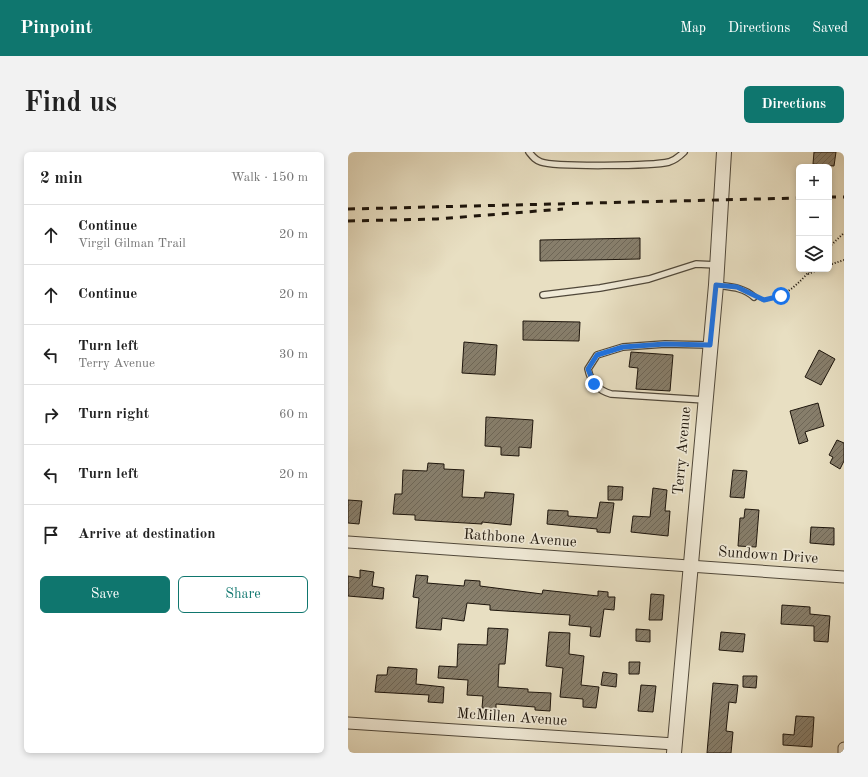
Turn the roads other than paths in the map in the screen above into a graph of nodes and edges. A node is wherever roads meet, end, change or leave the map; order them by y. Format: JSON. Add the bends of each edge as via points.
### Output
{"nodes":[{"id":1,"x":529,"y":152,"type":"edge"},
{"id":2,"x":684,"y":152,"type":"edge"},
{"id":3,"x":724,"y":152,"type":"edge"},
{"id":4,"x":717,"y":265,"type":"junction"},
{"id":5,"x":716,"y":285,"type":"junction"},
{"id":6,"x":543,"y":295,"type":"dead end"},
{"id":7,"x":754,"y":297,"type":"road end"},
{"id":8,"x":710,"y":345,"type":"junction"},
{"id":9,"x":705,"y":400,"type":"junction"},
{"id":10,"x":348,"y":542,"type":"edge"},
{"id":11,"x":690,"y":565,"type":"junction"},
{"id":12,"x":844,"y":577,"type":"edge"},
{"id":13,"x":348,"y":723,"type":"edge"},
{"id":14,"x":674,"y":748,"type":"edge"},
{"id":15,"x":844,"y":748,"type":"edge"},
{"id":16,"x":844,"y":753,"type":"edge"}],
"edges":[{"from":1,"to":2,"type":"lane","via":[[541,162],[559,164],[652,164],[669,162]]},
{"from":3,"to":4,"type":"street","name":"Terry Avenue"},
{"from":4,"to":5,"type":"street","name":"Terry Avenue"},
{"from":4,"to":6,"type":"lane","via":[[696,264],[649,279]]},
{"from":5,"to":7,"type":"lane","via":[[737,287],[748,291]]},
{"from":5,"to":8,"type":"street","name":"Terry Avenue"},
{"from":8,"to":9,"type":"street","name":"Terry Avenue"},
{"from":8,"to":9,"type":"lane","via":[[665,344],[623,347],[597,355],[588,369],[594,384],[601,391],[611,394]]},
{"from":9,"to":11,"type":"street","name":"Terry Avenue"},
{"from":10,"to":11,"type":"street","name":"Rathbone Avenue"},
{"from":11,"to":12,"type":"street","name":"Sundown Drive"},
{"from":11,"to":14,"type":"street","name":"Terry Avenue"},
{"from":13,"to":14,"type":"street","name":"McMillen Avenue"},
{"from":15,"to":16,"type":"street"}]}
